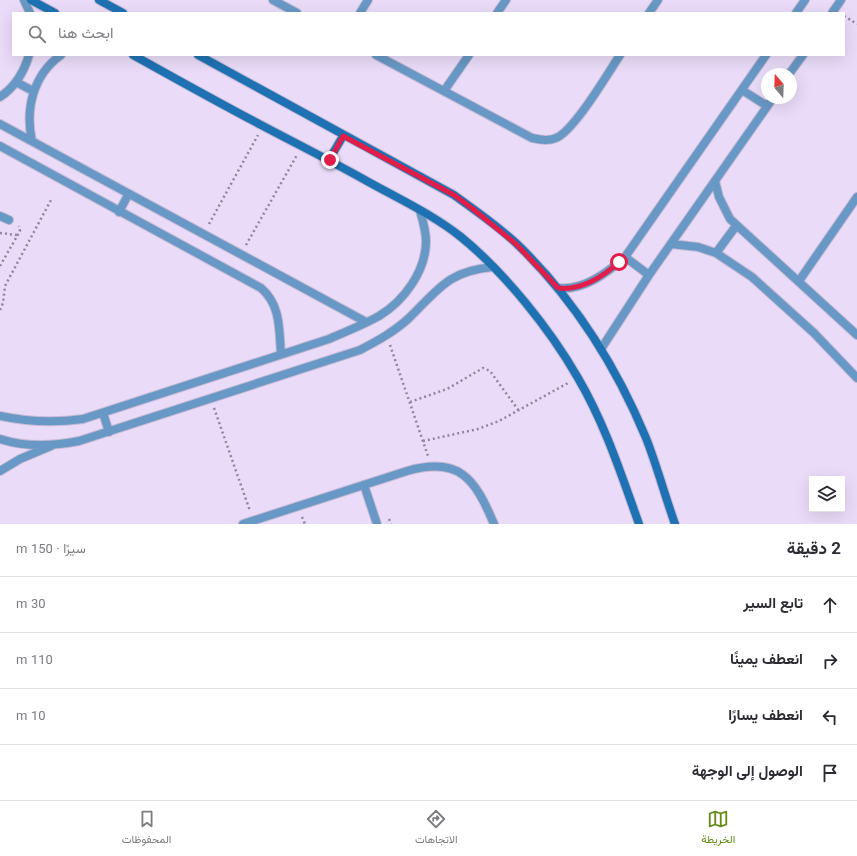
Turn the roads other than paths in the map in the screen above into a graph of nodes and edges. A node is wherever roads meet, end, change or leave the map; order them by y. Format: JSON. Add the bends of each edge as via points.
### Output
{"nodes":[{"id":1,"x":24,"y":0,"type":"edge"},
{"id":2,"x":31,"y":0,"type":"edge"},
{"id":3,"x":99,"y":0,"type":"edge"},
{"id":4,"x":273,"y":0,"type":"edge"},
{"id":5,"x":368,"y":0,"type":"edge"},
{"id":6,"x":506,"y":0,"type":"edge"},
{"id":7,"x":658,"y":0,"type":"edge"},
{"id":8,"x":805,"y":0,"type":"edge"},
{"id":9,"x":841,"y":0,"type":"edge"},
{"id":10,"x":30,"y":12,"type":"edge"},
{"id":11,"x":53,"y":12,"type":"edge"},
{"id":12,"x":120,"y":12,"type":"edge"},
{"id":13,"x":295,"y":12,"type":"edge"},
{"id":14,"x":361,"y":12,"type":"edge"},
{"id":15,"x":498,"y":12,"type":"edge"},
{"id":16,"x":650,"y":12,"type":"edge"},
{"id":17,"x":797,"y":12,"type":"edge"},
{"id":18,"x":833,"y":12,"type":"edge"},
{"id":19,"x":29,"y":56,"type":"edge"},
{"id":20,"x":60,"y":56,"type":"edge"},
{"id":21,"x":135,"y":56,"type":"edge"},
{"id":22,"x":200,"y":56,"type":"edge"},
{"id":23,"x":378,"y":56,"type":"edge"},
{"id":24,"x":467,"y":56,"type":"edge"},
{"id":25,"x":619,"y":56,"type":"edge"},
{"id":26,"x":765,"y":56,"type":"edge"},
{"id":27,"x":802,"y":56,"type":"edge"},
{"id":28,"x":793,"y":68,"type":"edge"},
{"id":29,"x":16,"y":82,"type":"junction"},
{"id":30,"x":742,"y":90,"type":"junction"},
{"id":31,"x":33,"y":91,"type":"junction"},
{"id":32,"x":444,"y":91,"type":"junction"},
{"id":33,"x":0,"y":98,"type":"edge"},
{"id":34,"x":767,"y":106,"type":"joint"},
{"id":35,"x":0,"y":124,"type":"edge"},
{"id":36,"x":343,"y":136,"type":"junction"},
{"id":37,"x":32,"y":141,"type":"junction"},
{"id":38,"x":0,"y":146,"type":"edge"},
{"id":39,"x":330,"y":160,"type":"junction"},
{"id":40,"x":715,"y":181,"type":"junction"},
{"id":41,"x":128,"y":195,"type":"junction"},
{"id":42,"x":857,"y":198,"type":"edge"},
{"id":43,"x":420,"y":211,"type":"junction"},
{"id":44,"x":119,"y":212,"type":"junction"},
{"id":45,"x":0,"y":216,"type":"edge"},
{"id":46,"x":9,"y":220,"type":"road end"},
{"id":47,"x":736,"y":226,"type":"junction"},
{"id":48,"x":671,"y":244,"type":"junction"},
{"id":49,"x":716,"y":253,"type":"junction"},
{"id":50,"x":625,"y":257,"type":"junction"},
{"id":51,"x":493,"y":268,"type":"junction"},
{"id":52,"x":649,"y":275,"type":"junction"},
{"id":53,"x":799,"y":281,"type":"junction"},
{"id":54,"x":558,"y":288,"type":"junction"},
{"id":55,"x":366,"y":322,"type":"junction"},
{"id":56,"x":857,"y":335,"type":"edge"},
{"id":57,"x":601,"y":349,"type":"junction"},
{"id":58,"x":281,"y":354,"type":"junction"},
{"id":59,"x":857,"y":378,"type":"edge"},
{"id":60,"x":103,"y":413,"type":"junction"},
{"id":61,"x":0,"y":416,"type":"edge"},
{"id":62,"x":109,"y":432,"type":"junction"},
{"id":63,"x":0,"y":439,"type":"edge"},
{"id":64,"x":54,"y":444,"type":"junction"},
{"id":65,"x":0,"y":471,"type":"edge"},
{"id":66,"x":364,"y":485,"type":"junction"},
{"id":67,"x":243,"y":524,"type":"edge"},
{"id":68,"x":377,"y":524,"type":"edge"},
{"id":69,"x":494,"y":524,"type":"edge"},
{"id":70,"x":639,"y":524,"type":"edge"},
{"id":71,"x":675,"y":524,"type":"edge"}],
"edges":[{"from":1,"to":10,"type":"street"},
{"from":2,"to":11,"type":"street"},
{"from":3,"to":12,"type":"street"},
{"from":4,"to":13,"type":"street"},
{"from":5,"to":14,"type":"street"},
{"from":6,"to":15,"type":"street"},
{"from":7,"to":16,"type":"street"},
{"from":8,"to":17,"type":"street"},
{"from":9,"to":18,"type":"street"},
{"from":19,"to":29,"type":"street"},
{"from":20,"to":31,"type":"street","via":[[47,68]]},
{"from":21,"to":39,"type":"street"},
{"from":22,"to":36,"type":"street"},
{"from":23,"to":32,"type":"street"},
{"from":24,"to":32,"type":"street"},
{"from":25,"to":32,"type":"street","via":[[570,128],[556,138],[548,140],[532,138]]},
{"from":26,"to":30,"type":"street"},
{"from":27,"to":28,"type":"street"},
{"from":29,"to":31,"type":"street"},
{"from":29,"to":33,"type":"street"},
{"from":30,"to":34,"type":"street"},
{"from":30,"to":50,"type":"street"},
{"from":31,"to":37,"type":"street","via":[[28,116]]},
{"from":34,"to":40,"type":"street"},
{"from":35,"to":37,"type":"street"},
{"from":36,"to":39,"type":"street"},
{"from":36,"to":54,"type":"street","via":[[454,195],[516,244]]},
{"from":37,"to":41,"type":"street"},
{"from":38,"to":44,"type":"street"},
{"from":39,"to":43,"type":"street"},
{"from":40,"to":47,"type":"street","via":[[724,209]]},
{"from":40,"to":48,"type":"street"},
{"from":41,"to":44,"type":"street"},
{"from":41,"to":55,"type":"street"},
{"from":42,"to":53,"type":"street"},
{"from":43,"to":51,"type":"street","via":[[460,236]]},
{"from":43,"to":55,"type":"street","via":[[426,242],[418,271],[402,297]]},
{"from":44,"to":58,"type":"street","via":[[261,288],[269,295],[278,313]]},
{"from":45,"to":46,"type":"street"},
{"from":47,"to":49,"type":"street"},
{"from":47,"to":53,"type":"street"},
{"from":48,"to":49,"type":"street","via":[[698,247]]},
{"from":48,"to":52,"type":"street"},
{"from":49,"to":59,"type":"street","via":[[752,277],[781,302]]},
{"from":50,"to":52,"type":"street"},
{"from":50,"to":54,"type":"street","via":[[599,277],[584,284],[568,290]]},
{"from":51,"to":62,"type":"street","via":[[477,269],[453,277],[387,335],[360,350]]},
{"from":51,"to":70,"type":"street","via":[[544,327],[578,377],[608,437]]},
{"from":52,"to":57,"type":"street"},
{"from":53,"to":56,"type":"street"},
{"from":54,"to":57,"type":"street"},
{"from":55,"to":58,"type":"street","via":[[329,339]]},
{"from":57,"to":71,"type":"street","via":[[646,438]]},
{"from":58,"to":60,"type":"street"},
{"from":60,"to":61,"type":"street","via":[[83,420],[56,422],[23,421]]},
{"from":60,"to":62,"type":"street"},
{"from":62,"to":64,"type":"street","via":[[79,441]]},
{"from":63,"to":64,"type":"street","via":[[28,444]]},
{"from":64,"to":65,"type":"street"},
{"from":66,"to":67,"type":"street"},
{"from":66,"to":68,"type":"street"},
{"from":66,"to":69,"type":"street","via":[[431,466],[454,470],[474,483]]}]}
